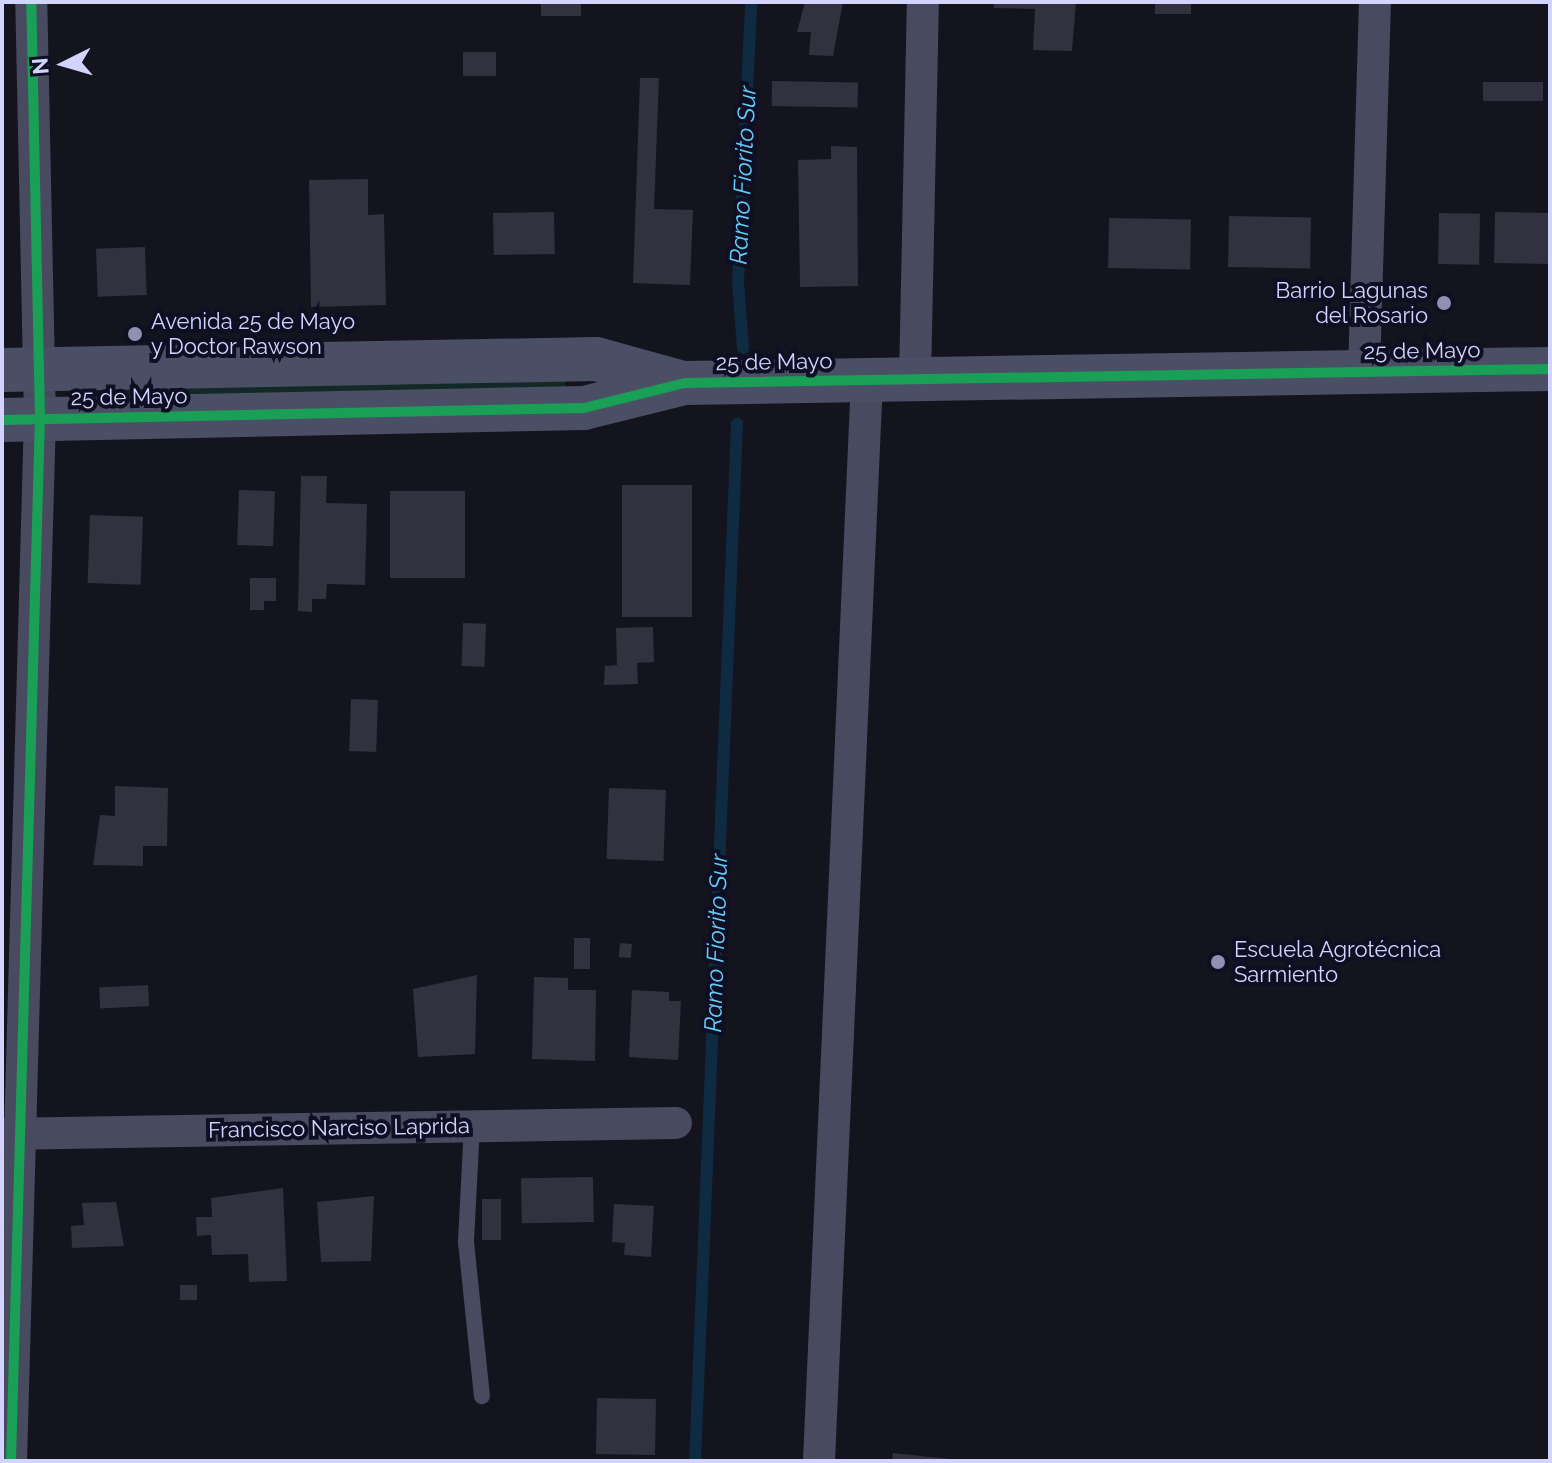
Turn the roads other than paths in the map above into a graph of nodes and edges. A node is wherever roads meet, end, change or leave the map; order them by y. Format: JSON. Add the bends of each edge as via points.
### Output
{"nodes":[{"id":1,"x":31,"y":2,"type":"edge"},
{"id":2,"x":923,"y":2,"type":"edge"},
{"id":3,"x":1375,"y":2,"type":"edge"},
{"id":4,"x":1550,"y":369,"type":"edge"},
{"id":5,"x":21,"y":370,"type":"edge"},
{"id":6,"x":1364,"y":372,"type":"junction"},
{"id":7,"x":915,"y":379,"type":"junction"},
{"id":8,"x":867,"y":381,"type":"junction"},
{"id":9,"x":685,"y":383,"type":"junction"},
{"id":10,"x":21,"y":419,"type":"edge"},
{"id":11,"x":676,"y":1123,"type":"dead end"},
{"id":12,"x":472,"y":1126,"type":"junction"},
{"id":13,"x":11,"y":1133,"type":"edge"},
{"id":14,"x":482,"y":1396,"type":"dead end"},
{"id":15,"x":11,"y":1461,"type":"edge"},
{"id":16,"x":819,"y":1461,"type":"edge"}],
"edges":[{"from":1,"to":5,"type":"street"},
{"from":2,"to":7,"type":"street"},
{"from":3,"to":6,"type":"street"},
{"from":4,"to":6,"type":"street","name":"25 de Mayo"},
{"from":5,"to":9,"type":"street","name":"25 de Mayo","via":[[596,359]]},
{"from":5,"to":10,"type":"street"},
{"from":6,"to":7,"type":"street","name":"25 de Mayo"},
{"from":7,"to":8,"type":"street","name":"25 de Mayo"},
{"from":8,"to":9,"type":"street","name":"25 de Mayo"},
{"from":8,"to":16,"type":"street"},
{"from":9,"to":10,"type":"street","name":"25 de Mayo","via":[[584,408]]},
{"from":10,"to":13,"type":"street"},
{"from":11,"to":12,"type":"street","name":"Francisco Narciso Laprida"},
{"from":12,"to":13,"type":"street","name":"Francisco Narciso Laprida"},
{"from":12,"to":14,"type":"lane","via":[[466,1242]]},
{"from":13,"to":15,"type":"street"}]}
